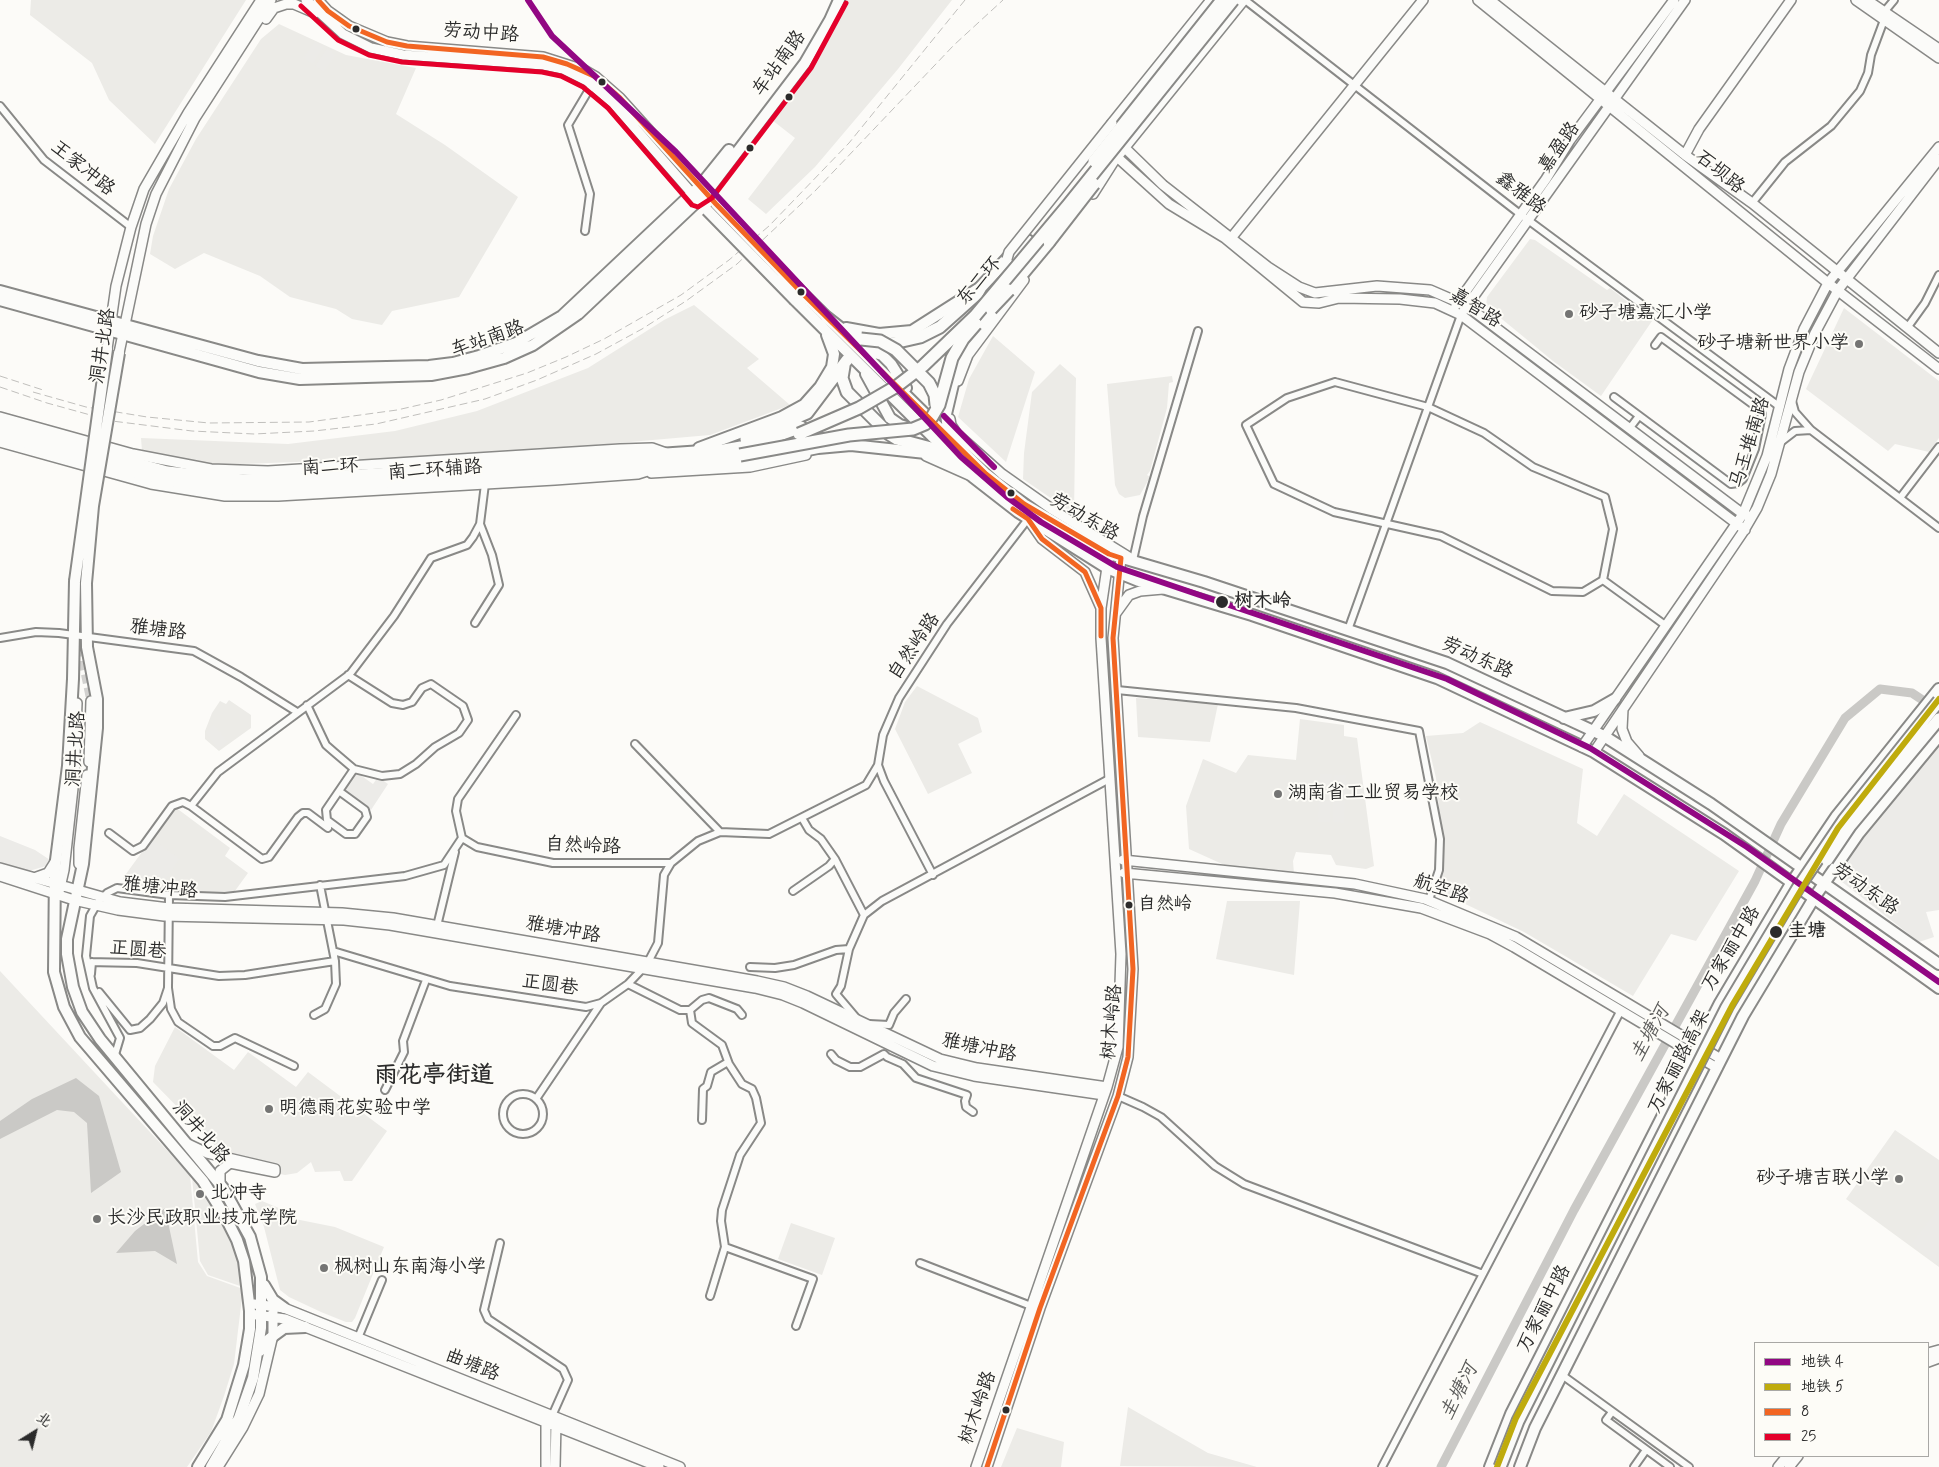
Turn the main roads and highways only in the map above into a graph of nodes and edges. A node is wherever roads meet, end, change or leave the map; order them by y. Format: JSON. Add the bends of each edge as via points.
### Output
{"nodes":[{"id":1,"x":833,"y":0,"type":"edge"},
{"id":2,"x":839,"y":0,"type":"edge"},
{"id":3,"x":1222,"y":0,"type":"edge"},
{"id":4,"x":1233,"y":0,"type":"edge"},
{"id":5,"x":1123,"y":143,"type":"junction"},
{"id":6,"x":699,"y":193,"type":"junction"},
{"id":7,"x":1028,"y":241,"type":"junction"},
{"id":8,"x":981,"y":286,"type":"junction"},
{"id":9,"x":0,"y":291,"type":"edge"},
{"id":10,"x":0,"y":300,"type":"edge"},
{"id":11,"x":825,"y":323,"type":"junction"},
{"id":12,"x":111,"y":327,"type":"junction"},
{"id":13,"x":862,"y":344,"type":"junction"},
{"id":14,"x":107,"y":349,"type":"road end"},
{"id":15,"x":119,"y":353,"type":"road end"},
{"id":16,"x":861,"y":364,"type":"junction"},
{"id":17,"x":921,"y":410,"type":"junction"},
{"id":18,"x":941,"y":413,"type":"junction"},
{"id":19,"x":0,"y":426,"type":"edge"},
{"id":20,"x":913,"y":429,"type":"junction"},
{"id":21,"x":0,"y":436,"type":"edge"},
{"id":22,"x":682,"y":452,"type":"junction"},
{"id":23,"x":740,"y":455,"type":"junction"},
{"id":24,"x":709,"y":457,"type":"junction"},
{"id":25,"x":667,"y":459,"type":"junction"},
{"id":26,"x":962,"y":459,"type":"junction"},
{"id":27,"x":1939,"y":689,"type":"edge"},
{"id":28,"x":1615,"y":699,"type":"road end"},
{"id":29,"x":1939,"y":702,"type":"edge"},
{"id":30,"x":1564,"y":718,"type":"junction"},
{"id":31,"x":1939,"y":719,"type":"edge"},
{"id":32,"x":1939,"y":736,"type":"edge"},
{"id":33,"x":1802,"y":867,"type":"junction"},
{"id":34,"x":1792,"y":882,"type":"junction"},
{"id":35,"x":1824,"y":883,"type":"junction"},
{"id":36,"x":1814,"y":898,"type":"junction"},
{"id":37,"x":1939,"y":964,"type":"edge"},
{"id":38,"x":1939,"y":988,"type":"edge"},
{"id":39,"x":267,"y":1306,"type":"junction"},
{"id":40,"x":284,"y":1308,"type":"road end"},
{"id":41,"x":305,"y":1327,"type":"road end"},
{"id":42,"x":258,"y":1354,"type":"junction"},
{"id":43,"x":198,"y":1467,"type":"edge"},
{"id":44,"x":211,"y":1467,"type":"edge"},
{"id":45,"x":1490,"y":1467,"type":"edge"},
{"id":46,"x":1500,"y":1467,"type":"edge"},
{"id":47,"x":1508,"y":1467,"type":"edge"},
{"id":48,"x":1520,"y":1467,"type":"edge"}],
"edges":[{"from":1,"to":6,"type":"main road","name":"车站南路","via":[[800,59]]},
{"from":2,"to":6,"type":"main road","name":"车站南路","via":[[805,63]]},
{"from":3,"to":7,"type":"highway","name":"东二环","bridge":true},
{"from":4,"to":5,"type":"highway","name":"东二环","bridge":true},
{"from":5,"to":18,"type":"highway","bridge":true,"via":[[1088,193],[958,348],[948,368]]},
{"from":5,"to":23,"type":"highway","name":"东二环","bridge":true,"via":[[975,316],[917,371],[859,408],[778,443]]},
{"from":6,"to":11,"type":"main road","name":"劳动中路","bridge":true},
{"from":6,"to":12,"type":"main road","name":"车站南路","via":[[578,314],[548,336],[486,364],[431,375],[259,372]]},
{"from":7,"to":8,"type":"highway"},
{"from":7,"to":24,"type":"highway","name":"东二环","via":[[976,306],[892,382],[854,404],[772,438]]},
{"from":8,"to":11,"type":"main road","via":[[912,331],[879,334]]},
{"from":8,"to":13,"type":"highway","via":[[967,304],[940,327],[920,337]]},
{"from":9,"to":12,"type":"main road","name":"车站南路"},
{"from":10,"to":12,"type":"main road","name":"车站南路"},
{"from":11,"to":13,"type":"highway"},
{"from":11,"to":16,"type":"main road"},
{"from":11,"to":17,"type":"main road"},
{"from":11,"to":22,"type":"main road","via":[[834,354],[829,374],[812,397],[797,410],[722,441]]},
{"from":13,"to":17,"type":"main road","via":[[891,364]]},
{"from":13,"to":18,"type":"highway","bridge":true,"via":[[888,344],[933,389]]},
{"from":14,"to":43,"type":"main road","name":"洞井北路","bridge":true,"via":[[75,581],[68,766],[56,859],[54,972],[58,992],[71,1022],[91,1051],[212,1194],[237,1240],[247,1277],[250,1309],[247,1352],[227,1420]]},
{"from":15,"to":39,"type":"main road","name":"洞井北路","bridge":true,"via":[[94,506],[86,584],[87,637],[97,699],[97,728],[93,787],[67,954],[82,1012],[114,1058],[220,1184],[250,1237]]},
{"from":16,"to":20,"type":"main road","bridge":true,"via":[[890,418]]},
{"from":16,"to":26,"type":"main road"},
{"from":17,"to":26,"type":"main road"},
{"from":18,"to":20,"type":"highway","bridge":true},
{"from":18,"to":26,"type":"main road"},
{"from":19,"to":25,"type":"highway","name":"南二环","via":[[168,472],[244,480]]},
{"from":20,"to":23,"type":"highway","bridge":true,"via":[[849,435]]},
{"from":21,"to":25,"type":"highway","name":"南二环","via":[[162,479],[234,489],[281,489]]},
{"from":22,"to":24,"type":"highway","name":"东二环"},
{"from":22,"to":25,"type":"highway","name":"东二环"},
{"from":23,"to":24,"type":"highway","name":"东二环"},
{"from":24,"to":25,"type":"highway","name":"东二环"},
{"from":24,"to":26,"type":"main road","via":[[753,460],[834,446],[916,451]]},
{"from":24,"to":26,"type":"highway","via":[[803,416],[815,405],[847,360],[842,371],[843,385],[876,423],[897,439]]},
{"from":26,"to":30,"type":"main road","name":"劳动东路","via":[[1024,504],[1109,554],[1447,663]]},
{"from":26,"to":34,"type":"main road","name":"劳动东路","via":[[973,477],[1028,519],[1107,568],[1437,678],[1619,765]]},
{"from":27,"to":33,"type":"main road","name":"万家丽中路","via":[[1836,817]]},
{"from":28,"to":30,"type":"main road","via":[[1594,711]]},
{"from":29,"to":46,"type":"highway","name":"万家丽路高架","bridge":true,"via":[[1844,820],[1798,888],[1727,1007],[1518,1421]]},
{"from":30,"to":33,"type":"main road","name":"劳动东路","via":[[1604,736]]},
{"from":31,"to":47,"type":"highway","name":"万家丽路高架","bridge":true,"via":[[1850,826],[1804,892],[1734,1010],[1525,1424]]},
{"from":32,"to":35,"type":"main road","via":[[1859,833]]},
{"from":33,"to":34,"type":"main road","name":"万家丽中路"},
{"from":33,"to":35,"type":"main road","name":"劳动东路"},
{"from":34,"to":36,"type":"main road","name":"劳动东路"},
{"from":34,"to":45,"type":"main road","name":"万家丽中路","via":[[1720,1003],[1511,1414]]},
{"from":35,"to":36,"type":"main road"},
{"from":35,"to":37,"type":"main road","name":"劳动东路"},
{"from":36,"to":38,"type":"main road","name":"劳动东路"},
{"from":36,"to":48,"type":"main road","via":[[1743,1016],[1535,1428]]},
{"from":39,"to":40,"type":"main road"},
{"from":39,"to":42,"type":"main road","name":"洞井北路"},
{"from":41,"to":42,"type":"main road","via":[[290,1326],[273,1335]]},
{"from":42,"to":44,"type":"main road","name":"洞井北路","via":[[239,1418]]}]}
